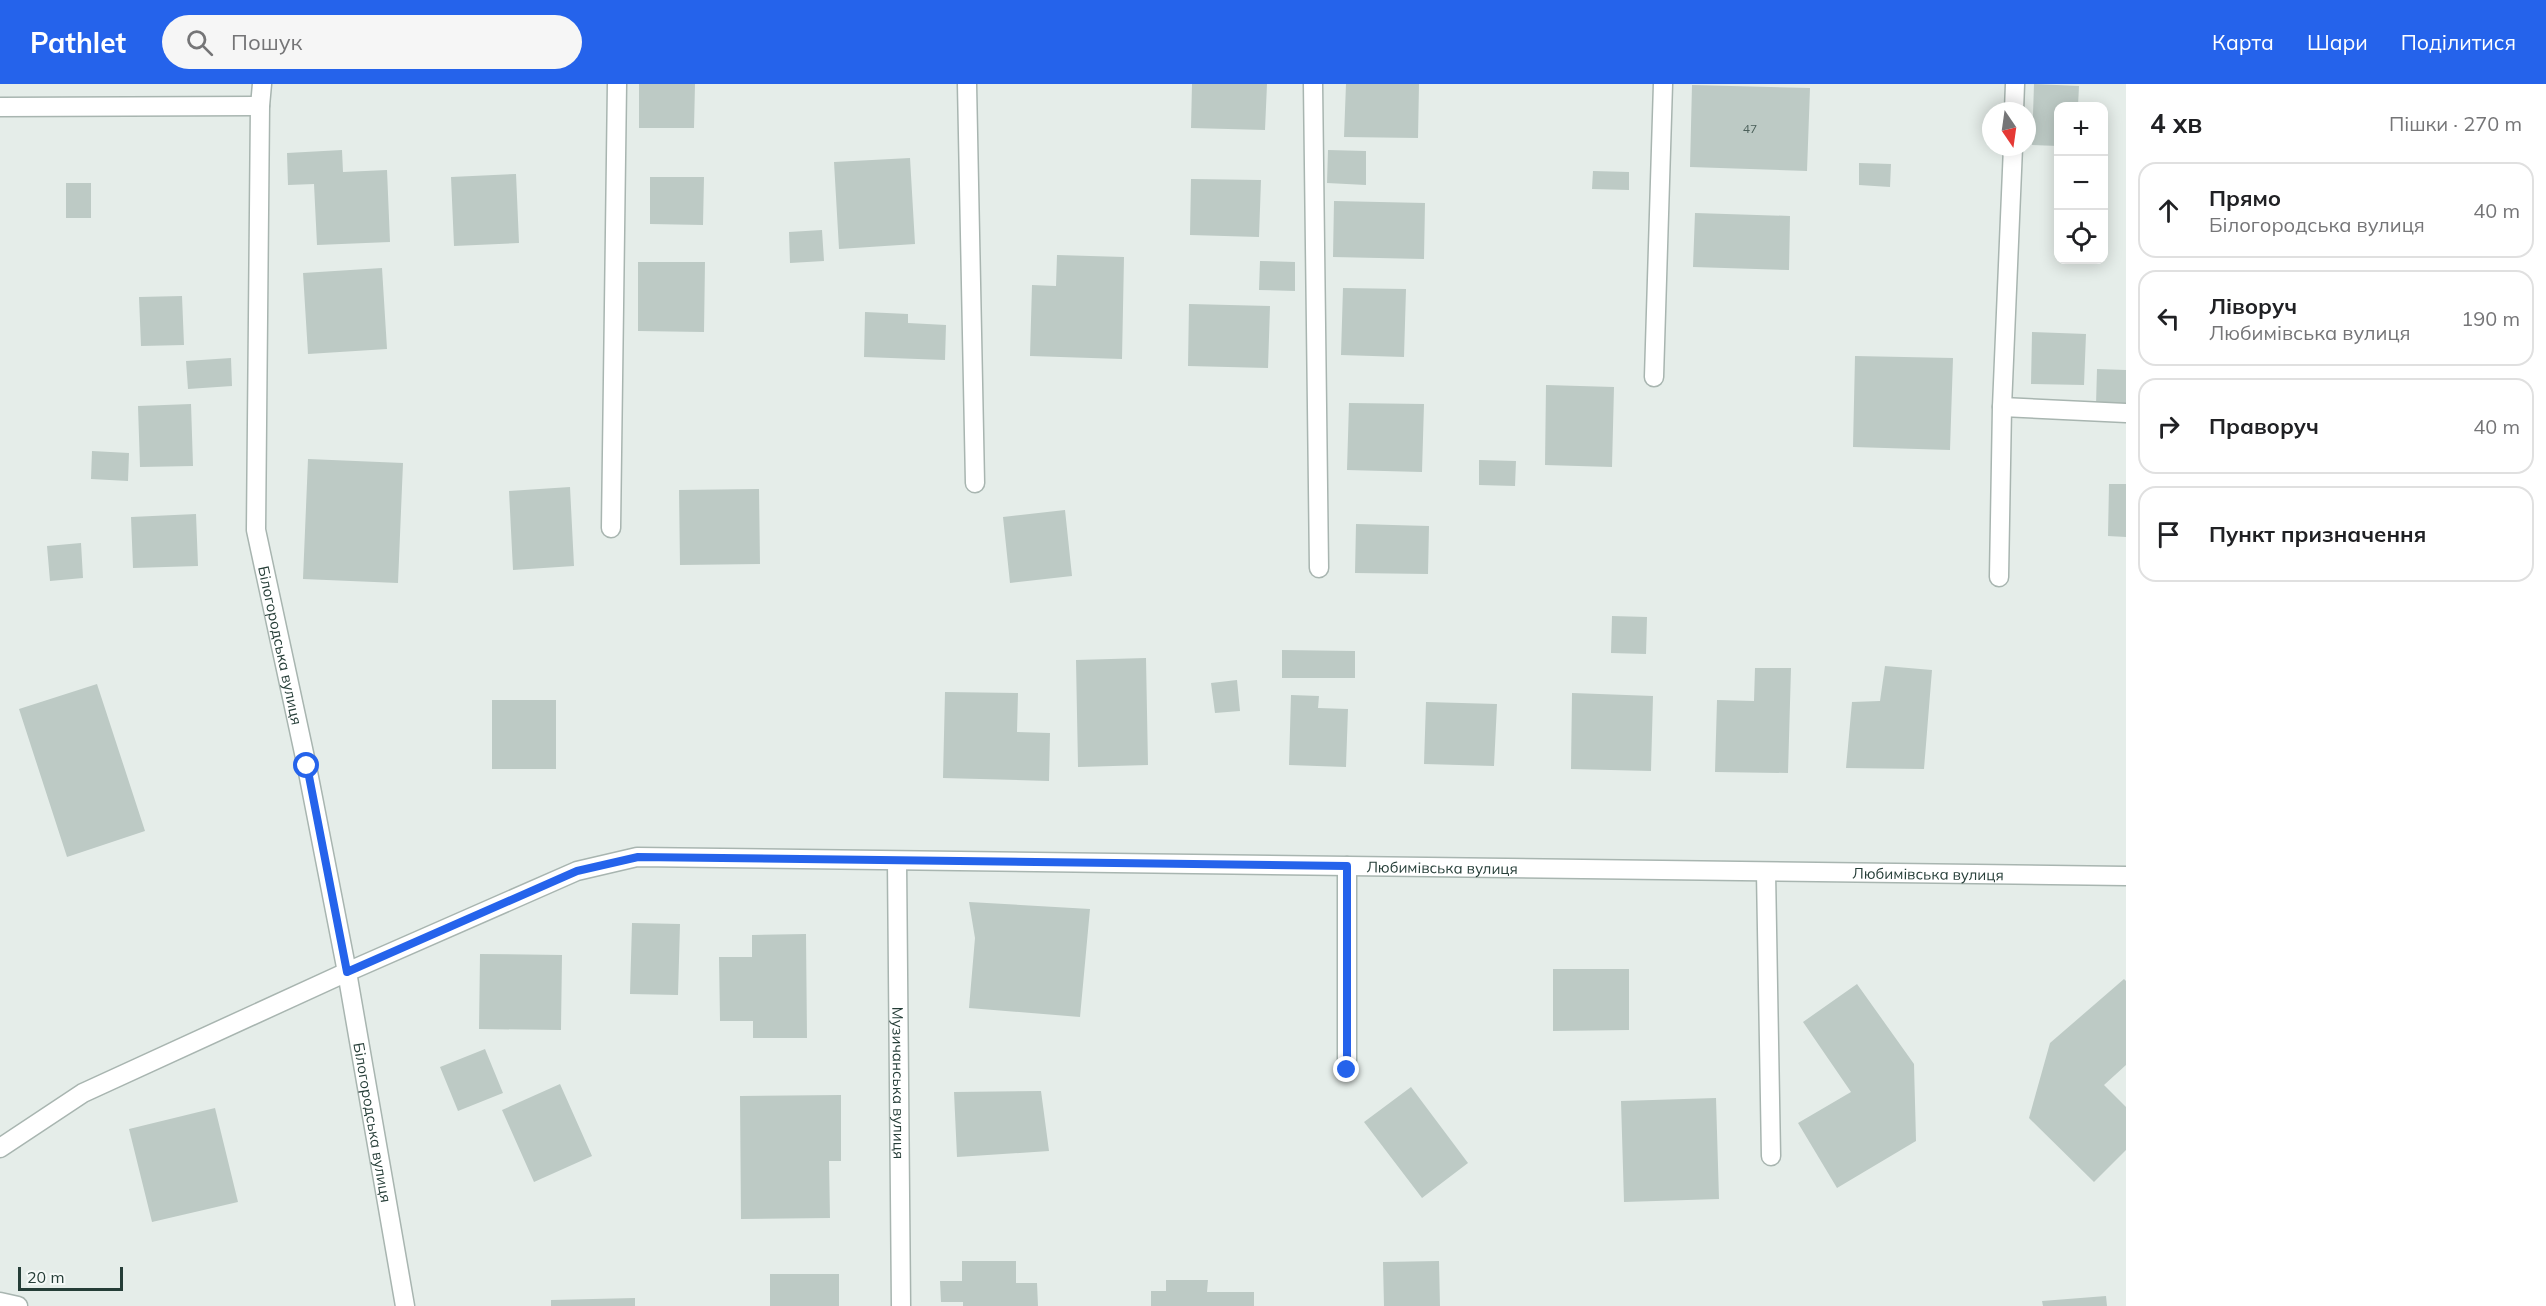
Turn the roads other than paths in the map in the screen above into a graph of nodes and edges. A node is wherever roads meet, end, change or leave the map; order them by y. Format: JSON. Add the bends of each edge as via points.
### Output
{"nodes":[{"id":1,"x":262,"y":84,"type":"edge"},
{"id":2,"x":617,"y":84,"type":"edge"},
{"id":3,"x":967,"y":84,"type":"edge"},
{"id":4,"x":1313,"y":84,"type":"edge"},
{"id":5,"x":1663,"y":84,"type":"edge"},
{"id":6,"x":2015,"y":84,"type":"edge"},
{"id":7,"x":2014,"y":102,"type":"edge"},
{"id":8,"x":260,"y":106,"type":"junction"},
{"id":9,"x":0,"y":107,"type":"edge"},
{"id":10,"x":2013,"y":156,"type":"edge"},
{"id":11,"x":1654,"y":377,"type":"dead end"},
{"id":12,"x":2002,"y":407,"type":"junction"},
{"id":13,"x":2126,"y":413,"type":"edge"},
{"id":14,"x":975,"y":483,"type":"dead end"},
{"id":15,"x":611,"y":528,"type":"dead end"},
{"id":16,"x":1319,"y":568,"type":"dead end"},
{"id":17,"x":1999,"y":577,"type":"dead end"},
{"id":18,"x":897,"y":861,"type":"junction"},
{"id":19,"x":1347,"y":866,"type":"junction"},
{"id":20,"x":1766,"y":872,"type":"junction"},
{"id":21,"x":2126,"y":876,"type":"edge"},
{"id":22,"x":347,"y":972,"type":"junction"},
{"id":23,"x":1347,"y":1070,"type":"dead end"},
{"id":24,"x":0,"y":1148,"type":"edge"},
{"id":25,"x":1771,"y":1156,"type":"dead end"},
{"id":26,"x":0,"y":1302,"type":"edge"},
{"id":27,"x":18,"y":1306,"type":"edge"},
{"id":28,"x":405,"y":1306,"type":"edge"},
{"id":29,"x":901,"y":1306,"type":"edge"}],
"edges":[{"from":1,"to":8,"type":"street","name":"Білогородська вулиця"},
{"from":2,"to":15,"type":"street"},
{"from":3,"to":14,"type":"street"},
{"from":4,"to":16,"type":"street"},
{"from":5,"to":11,"type":"street"},
{"from":6,"to":7,"type":"street"},
{"from":8,"to":9,"type":"street"},
{"from":8,"to":22,"type":"street","name":"Білогородська вулиця","via":[[256,530]]},
{"from":10,"to":12,"type":"street"},
{"from":12,"to":13,"type":"street"},
{"from":12,"to":17,"type":"street"},
{"from":18,"to":19,"type":"street","name":"Любимівська вулиця"},
{"from":18,"to":22,"type":"street","name":"Любимівська вулиця","via":[[638,857],[577,871]]},
{"from":18,"to":29,"type":"street","name":"Музичанська вулиця"},
{"from":19,"to":20,"type":"street","name":"Любимівська вулиця"},
{"from":19,"to":23,"type":"street"},
{"from":20,"to":21,"type":"street","name":"Любимівська вулиця"},
{"from":20,"to":25,"type":"street"},
{"from":22,"to":24,"type":"street","name":"Любимівська вулиця","via":[[83,1093]]},
{"from":22,"to":28,"type":"street","name":"Білогородська вулиця"},
{"from":26,"to":27,"type":"street"}]}
